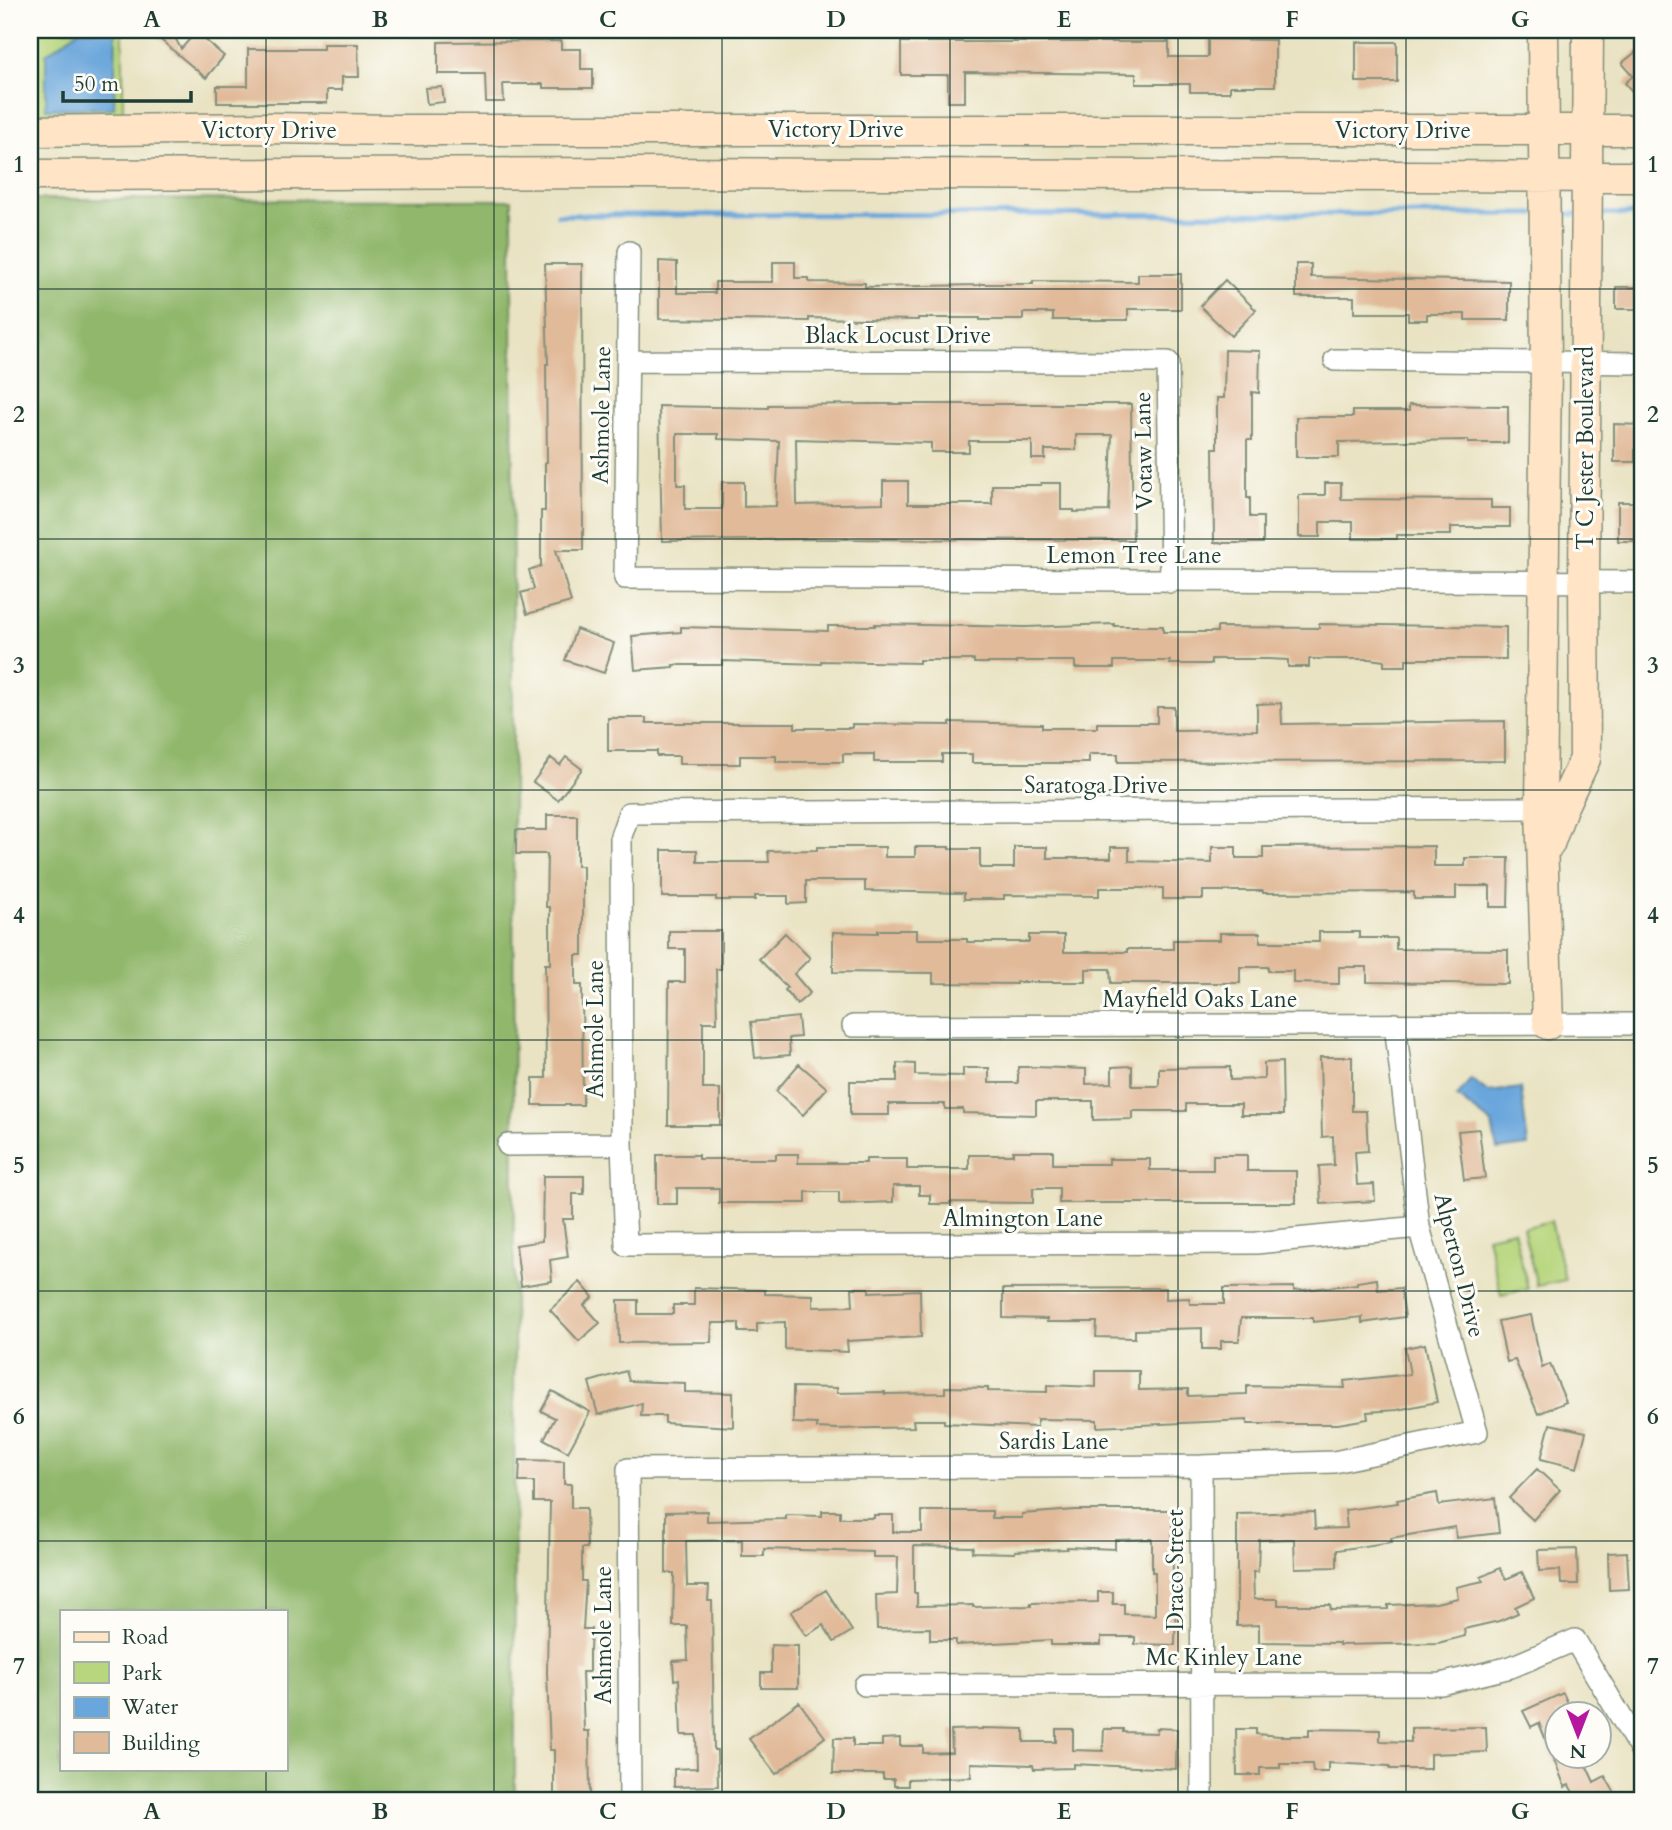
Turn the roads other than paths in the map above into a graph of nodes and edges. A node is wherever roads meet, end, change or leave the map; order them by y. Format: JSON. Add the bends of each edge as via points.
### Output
{"nodes":[{"id":1,"x":1543,"y":30,"type":"edge"},
{"id":2,"x":1587,"y":30,"type":"edge"},
{"id":3,"x":1086,"y":129,"type":"junction"},
{"id":4,"x":157,"y":130,"type":"junction"},
{"id":5,"x":622,"y":130,"type":"junction"},
{"id":6,"x":1543,"y":130,"type":"junction"},
{"id":7,"x":1588,"y":130,"type":"junction"},
{"id":8,"x":1642,"y":130,"type":"edge"},
{"id":9,"x":30,"y":131,"type":"edge"},
{"id":10,"x":157,"y":173,"type":"junction"},
{"id":11,"x":622,"y":173,"type":"junction"},
{"id":12,"x":1088,"y":174,"type":"junction"},
{"id":13,"x":30,"y":175,"type":"edge"},
{"id":14,"x":1642,"y":177,"type":"edge"},
{"id":15,"x":1544,"y":187,"type":"junction"},
{"id":16,"x":1586,"y":187,"type":"junction"},
{"id":17,"x":629,"y":252,"type":"dead end"},
{"id":18,"x":1335,"y":360,"type":"dead end"},
{"id":19,"x":628,"y":362,"type":"junction"},
{"id":20,"x":1168,"y":362,"type":"joint"},
{"id":21,"x":1546,"y":363,"type":"junction"},
{"id":22,"x":1585,"y":363,"type":"junction"},
{"id":23,"x":1642,"y":363,"type":"edge"},
{"id":24,"x":625,"y":578,"type":"joint"},
{"id":25,"x":1544,"y":581,"type":"junction"},
{"id":26,"x":1171,"y":582,"type":"junction"},
{"id":27,"x":1584,"y":582,"type":"junction"},
{"id":28,"x":1642,"y":582,"type":"edge"},
{"id":29,"x":1552,"y":808,"type":"junction"},
{"id":30,"x":629,"y":813,"type":"joint"},
{"id":31,"x":1395,"y":1024,"type":"junction"},
{"id":32,"x":1548,"y":1024,"type":"junction"},
{"id":33,"x":1642,"y":1024,"type":"edge"},
{"id":34,"x":853,"y":1026,"type":"dead end"},
{"id":35,"x":508,"y":1144,"type":"dead end"},
{"id":36,"x":622,"y":1144,"type":"junction"},
{"id":37,"x":1419,"y":1227,"type":"junction"},
{"id":38,"x":626,"y":1245,"type":"joint"},
{"id":39,"x":1477,"y":1432,"type":"joint"},
{"id":40,"x":1201,"y":1466,"type":"junction"},
{"id":41,"x":628,"y":1469,"type":"joint"},
{"id":42,"x":1202,"y":1683,"type":"junction"},
{"id":43,"x":865,"y":1685,"type":"dead end"},
{"id":44,"x":1642,"y":1752,"type":"edge"},
{"id":45,"x":630,"y":1800,"type":"edge"},
{"id":46,"x":1202,"y":1800,"type":"edge"}],
"edges":[{"from":1,"to":6,"type":"main road","name":"T C Jester Boulevard"},
{"from":2,"to":7,"type":"main road","name":"T C Jester Boulevard"},
{"from":3,"to":5,"type":"main road","name":"Victory Drive"},
{"from":3,"to":6,"type":"main road","name":"Victory Drive"},
{"from":3,"to":12,"type":"main road"},
{"from":4,"to":5,"type":"main road","name":"Victory Drive"},
{"from":4,"to":9,"type":"main road","name":"Victory Drive"},
{"from":4,"to":10,"type":"main road"},
{"from":5,"to":11,"type":"main road"},
{"from":6,"to":7,"type":"main road","name":"Victory Drive"},
{"from":6,"to":15,"type":"main road","name":"T C Jester Boulevard"},
{"from":7,"to":8,"type":"main road","name":"Victory Drive"},
{"from":7,"to":16,"type":"main road","name":"T C Jester Boulevard"},
{"from":10,"to":11,"type":"main road","name":"Victory Drive"},
{"from":10,"to":13,"type":"main road","name":"Victory Drive"},
{"from":11,"to":12,"type":"main road","name":"Victory Drive"},
{"from":12,"to":15,"type":"main road","name":"Victory Drive"},
{"from":14,"to":16,"type":"main road","name":"Victory Drive"},
{"from":15,"to":16,"type":"main road","name":"Victory Drive"},
{"from":15,"to":21,"type":"main road","name":"T C Jester Boulevard"},
{"from":16,"to":22,"type":"main road","name":"T C Jester Boulevard"},
{"from":17,"to":19,"type":"street","name":"Ashmole Lane"},
{"from":18,"to":21,"type":"street"},
{"from":19,"to":20,"type":"street","name":"Black Locust Drive"},
{"from":19,"to":24,"type":"street","name":"Ashmole Lane"},
{"from":20,"to":26,"type":"street","name":"Votaw Lane"},
{"from":21,"to":22,"type":"street"},
{"from":21,"to":25,"type":"main road","name":"T C Jester Boulevard"},
{"from":22,"to":23,"type":"street"},
{"from":22,"to":27,"type":"main road","name":"T C Jester Boulevard"},
{"from":24,"to":26,"type":"street","name":"Lemon Tree Lane"},
{"from":25,"to":26,"type":"street","name":"Lemon Tree Lane"},
{"from":25,"to":27,"type":"street","name":"Lemon Tree Lane"},
{"from":25,"to":29,"type":"main road","name":"T C Jester Boulevard"},
{"from":27,"to":28,"type":"street","name":"Lemon Tree Lane"},
{"from":27,"to":29,"type":"main road","name":"T C Jester Boulevard","via":[[1585,759]]},
{"from":29,"to":30,"type":"street","name":"Saratoga Drive"},
{"from":29,"to":32,"type":"main road","name":"T C Jester Boulevard","via":[[1545,858]]},
{"from":30,"to":36,"type":"street","name":"Ashmole Lane","via":[[621,836]]},
{"from":31,"to":32,"type":"street","name":"Mayfield Oaks Lane"},
{"from":31,"to":34,"type":"street","name":"Mayfield Oaks Lane"},
{"from":31,"to":37,"type":"street","name":"Alperton Drive"},
{"from":32,"to":33,"type":"street","name":"Mayfield Oaks Lane"},
{"from":35,"to":36,"type":"street"},
{"from":36,"to":38,"type":"street","name":"Ashmole Lane"},
{"from":37,"to":38,"type":"street","name":"Almington Lane","via":[[1256,1243]]},
{"from":37,"to":39,"type":"street","name":"Alperton Drive"},
{"from":39,"to":40,"type":"street","name":"Sardis Lane","via":[[1334,1462]]},
{"from":40,"to":41,"type":"street","name":"Sardis Lane"},
{"from":40,"to":42,"type":"street","name":"Draco Street"},
{"from":41,"to":45,"type":"street","name":"Ashmole Lane"},
{"from":42,"to":43,"type":"street","name":"Mc Kinley Lane"},
{"from":42,"to":44,"type":"street","name":"Mc Kinley Lane","via":[[1441,1684],[1511,1667],[1575,1640]]},
{"from":42,"to":46,"type":"street","name":"Draco Street"}]}
